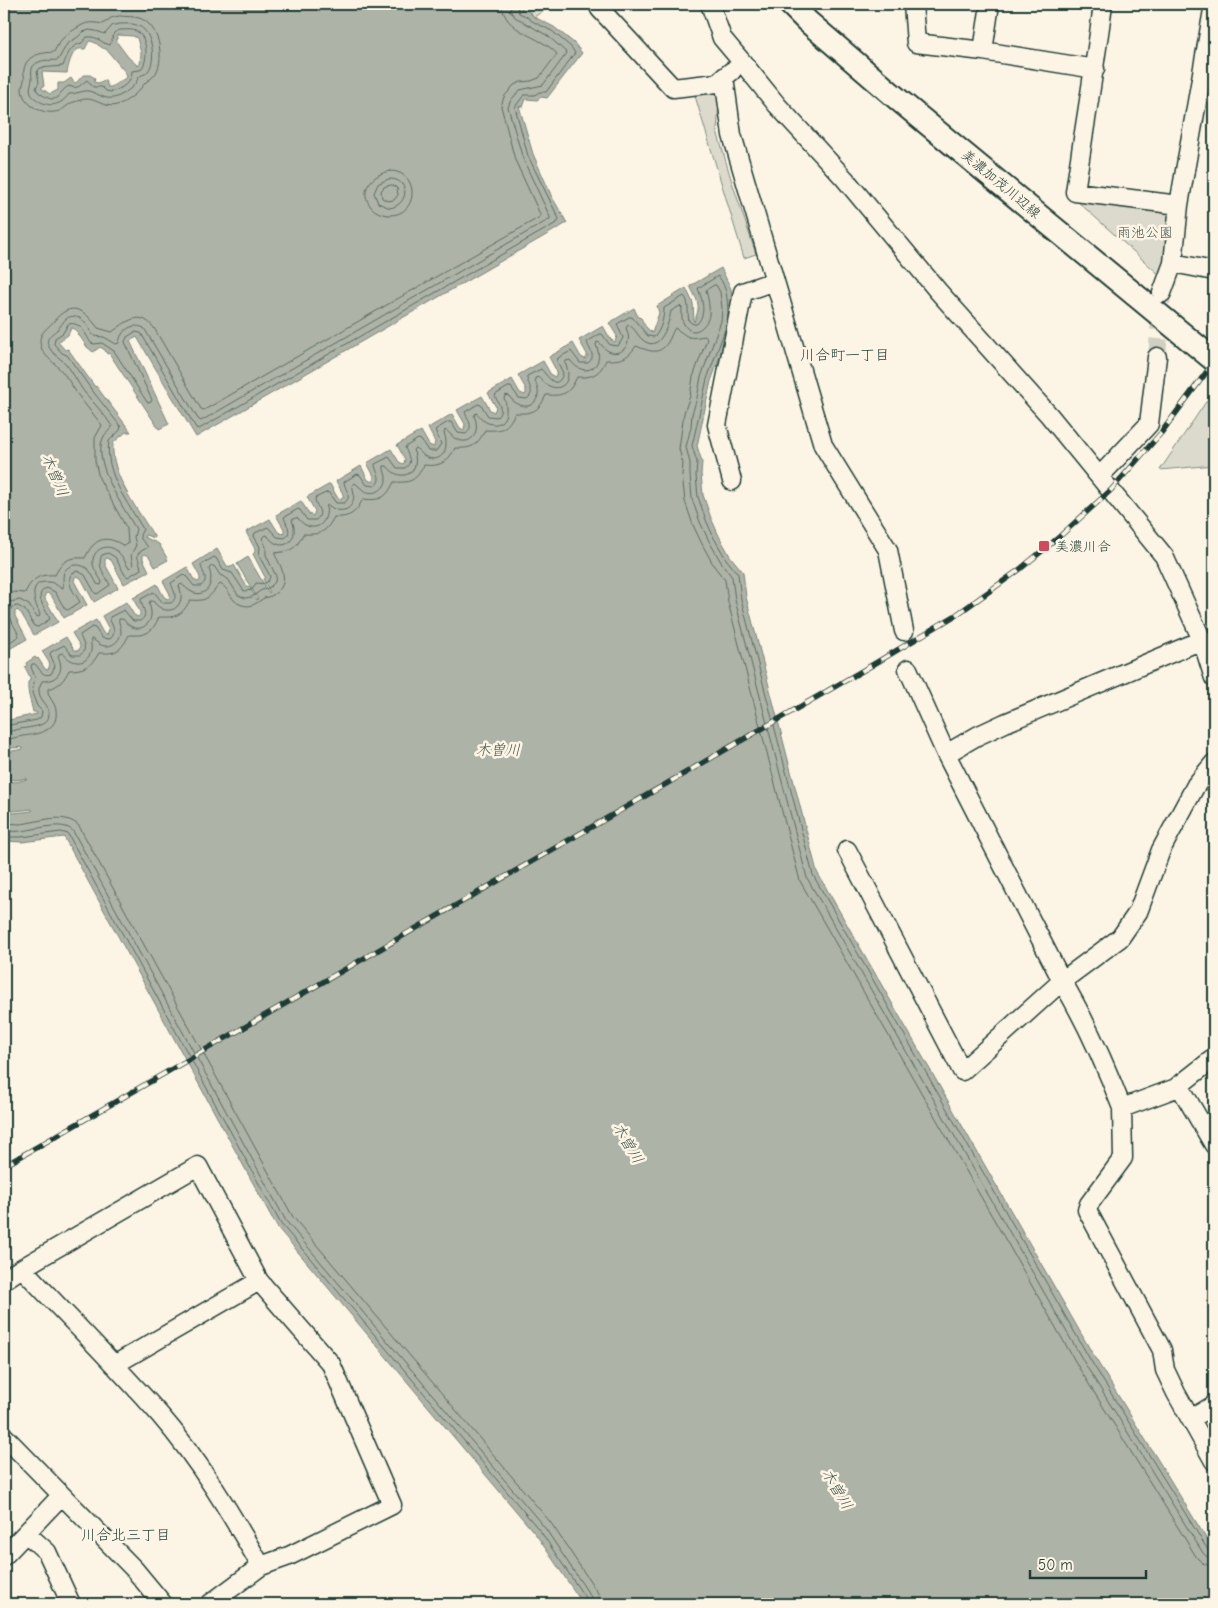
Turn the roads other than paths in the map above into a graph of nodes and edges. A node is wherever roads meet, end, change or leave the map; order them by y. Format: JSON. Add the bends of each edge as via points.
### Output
{"nodes":[{"id":1,"x":598,"y":4,"type":"edge"},
{"id":2,"x":710,"y":4,"type":"edge"},
{"id":3,"x":790,"y":4,"type":"edge"},
{"id":4,"x":913,"y":4,"type":"edge"},
{"id":5,"x":990,"y":4,"type":"edge"},
{"id":6,"x":1103,"y":4,"type":"edge"},
{"id":7,"x":1214,"y":4,"type":"edge"},
{"id":8,"x":983,"y":52,"type":"junction"},
{"id":9,"x":742,"y":63,"type":"junction"},
{"id":10,"x":1095,"y":69,"type":"junction"},
{"id":11,"x":724,"y":77,"type":"junction"},
{"id":12,"x":1180,"y":205,"type":"junction"},
{"id":13,"x":1173,"y":263,"type":"junction"},
{"id":14,"x":1214,"y":271,"type":"edge"},
{"id":15,"x":774,"y":281,"type":"junction"},
{"id":16,"x":1162,"y":293,"type":"tunnel mouth"},
{"id":17,"x":1157,"y":357,"type":"tunnel mouth"},
{"id":18,"x":1212,"y":358,"type":"edge"},
{"id":19,"x":1100,"y":476,"type":"junction"},
{"id":20,"x":732,"y":481,"type":"dead end"},
{"id":21,"x":904,"y":631,"type":"dead end"},
{"id":22,"x":1202,"y":640,"type":"junction"},
{"id":23,"x":908,"y":669,"type":"dead end"},
{"id":24,"x":1214,"y":678,"type":"edge"},
{"id":25,"x":946,"y":754,"type":"junction"},
{"id":26,"x":1214,"y":764,"type":"edge"},
{"id":27,"x":847,"y":850,"type":"dead end"},
{"id":28,"x":1062,"y":981,"type":"junction"},
{"id":29,"x":1214,"y":1058,"type":"edge"},
{"id":30,"x":1179,"y":1085,"type":"junction"},
{"id":31,"x":1122,"y":1108,"type":"junction"},
{"id":32,"x":1214,"y":1145,"type":"edge"},
{"id":33,"x":22,"y":1268,"type":"junction"},
{"id":34,"x":4,"y":1280,"type":"edge"},
{"id":35,"x":259,"y":1281,"type":"junction"},
{"id":36,"x":114,"y":1365,"type":"junction"},
{"id":37,"x":1214,"y":1405,"type":"edge"},
{"id":38,"x":1190,"y":1419,"type":"junction"},
{"id":39,"x":4,"y":1424,"type":"edge"},
{"id":40,"x":6,"y":1440,"type":"edge"},
{"id":41,"x":1214,"y":1462,"type":"edge"},
{"id":42,"x":61,"y":1496,"type":"junction"},
{"id":43,"x":26,"y":1533,"type":"junction"},
{"id":44,"x":4,"y":1556,"type":"edge"},
{"id":45,"x":261,"y":1566,"type":"junction"},
{"id":46,"x":71,"y":1604,"type":"edge"},
{"id":47,"x":163,"y":1604,"type":"edge"},
{"id":48,"x":210,"y":1604,"type":"edge"}],
"edges":[{"from":1,"to":11,"type":"street","via":[[673,88],[717,83]]},
{"from":2,"to":9,"type":"street","via":[[722,38]]},
{"from":3,"to":18,"type":"main road","name":"美濃加茂川辺線","via":[[900,101]]},
{"from":4,"to":8,"type":"street","via":[[916,44]]},
{"from":5,"to":8,"type":"street"},
{"from":6,"to":10,"type":"street"},
{"from":7,"to":12,"type":"street"},
{"from":8,"to":10,"type":"street"},
{"from":9,"to":11,"type":"street"},
{"from":9,"to":19,"type":"street"},
{"from":10,"to":12,"type":"street","via":[[1075,192]]},
{"from":11,"to":15,"type":"street","via":[[732,135]]},
{"from":12,"to":13,"type":"street"},
{"from":13,"to":14,"type":"street"},
{"from":13,"to":16,"type":"street"},
{"from":15,"to":20,"type":"street","via":[[744,292],[717,425]]},
{"from":15,"to":21,"type":"street","via":[[823,445],[888,550]]},
{"from":17,"to":19,"type":"street","via":[[1149,424]]},
{"from":19,"to":22,"type":"street","via":[[1164,556]]},
{"from":22,"to":24,"type":"street"},
{"from":22,"to":25,"type":"street","via":[[1005,723]]},
{"from":23,"to":25,"type":"street"},
{"from":25,"to":28,"type":"street"},
{"from":26,"to":28,"type":"street","via":[[1187,801],[1161,850],[1138,912],[1120,938]]},
{"from":27,"to":28,"type":"street","via":[[962,1071]]},
{"from":28,"to":31,"type":"street","via":[[1081,1012]]},
{"from":29,"to":30,"type":"street"},
{"from":30,"to":31,"type":"street"},
{"from":30,"to":32,"type":"street"},
{"from":31,"to":38,"type":"street","via":[[1123,1158],[1087,1210],[1162,1350],[1165,1370]]},
{"from":33,"to":34,"type":"street"},
{"from":33,"to":35,"type":"street","via":[[198,1166]]},
{"from":33,"to":36,"type":"street"},
{"from":35,"to":36,"type":"street"},
{"from":35,"to":45,"type":"street","via":[[331,1364],[392,1505],[289,1556]]},
{"from":36,"to":45,"type":"street","via":[[198,1464]]},
{"from":37,"to":38,"type":"street"},
{"from":38,"to":41,"type":"street"},
{"from":39,"to":40,"type":"street"},
{"from":40,"to":42,"type":"street"},
{"from":42,"to":43,"type":"street"},
{"from":42,"to":47,"type":"street","via":[[134,1569]]},
{"from":43,"to":44,"type":"street"},
{"from":43,"to":46,"type":"street","via":[[47,1552]]},
{"from":45,"to":48,"type":"street"}]}
